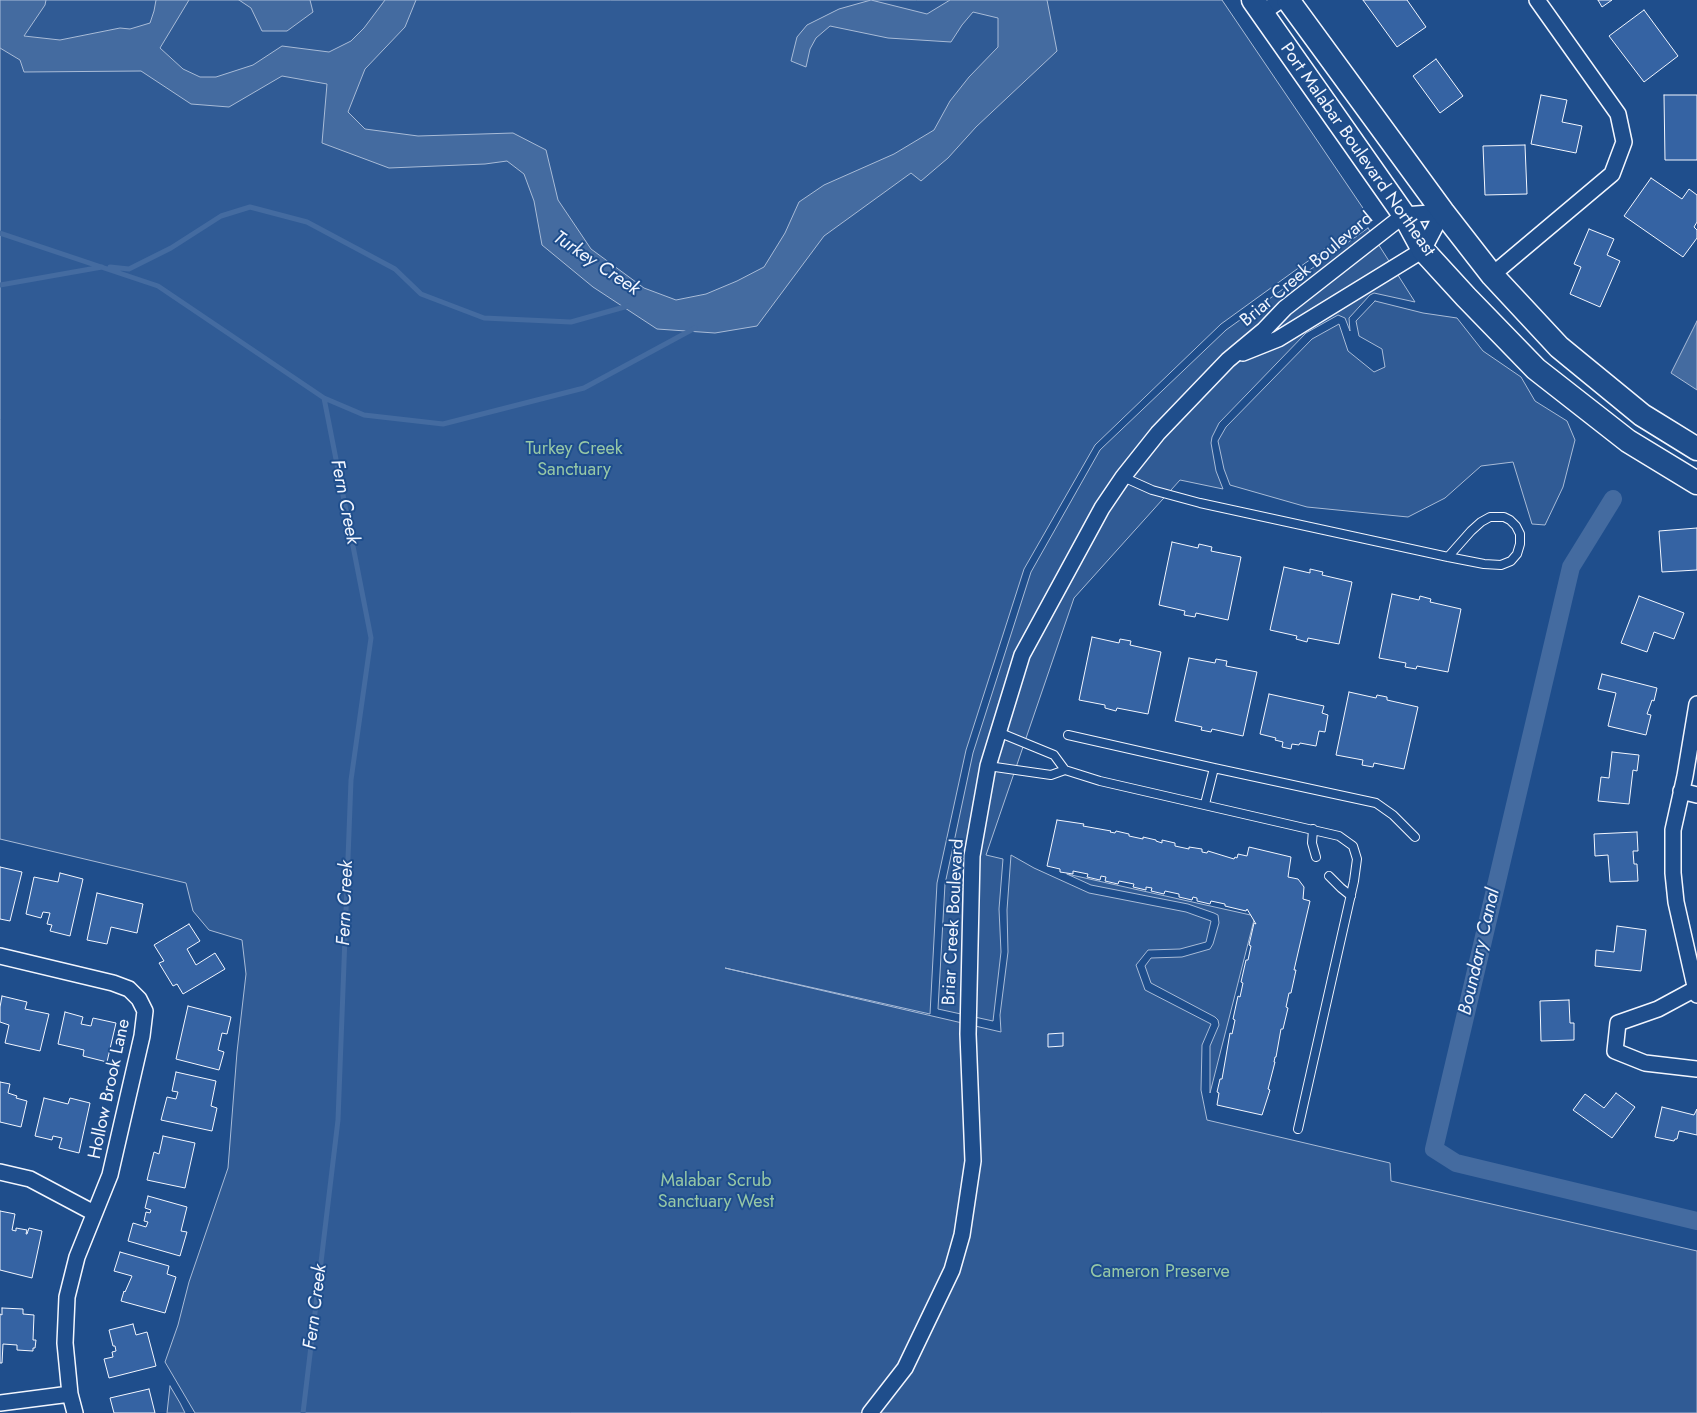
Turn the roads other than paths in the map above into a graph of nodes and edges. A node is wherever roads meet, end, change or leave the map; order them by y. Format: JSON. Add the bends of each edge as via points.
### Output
{"nodes":[{"id":1,"x":1280,"y":0,"type":"edge"},
{"id":2,"x":1288,"y":0,"type":"edge"},
{"id":3,"x":1537,"y":0,"type":"edge"},
{"id":4,"x":1257,"y":7,"type":"edge"},
{"id":5,"x":1443,"y":212,"type":"junction"},
{"id":6,"x":1404,"y":215,"type":"junction"},
{"id":7,"x":1424,"y":250,"type":"junction"},
{"id":8,"x":1492,"y":275,"type":"junction"},
{"id":9,"x":1228,"y":360,"type":"junction"},
{"id":10,"x":1697,"y":449,"type":"edge"},
{"id":11,"x":1123,"y":477,"type":"junction"},
{"id":12,"x":1697,"y":483,"type":"edge"},
{"id":13,"x":1448,"y":556,"type":"junction"},
{"id":14,"x":1697,"y":704,"type":"edge"},
{"id":15,"x":998,"y":732,"type":"junction"},
{"id":16,"x":1068,"y":735,"type":"dead end"},
{"id":17,"x":1697,"y":765,"type":"edge"},
{"id":18,"x":988,"y":766,"type":"junction"},
{"id":19,"x":1214,"y":768,"type":"junction"},
{"id":20,"x":1065,"y":770,"type":"junction"},
{"id":21,"x":1685,"y":776,"type":"junction"},
{"id":22,"x":1681,"y":791,"type":"junction"},
{"id":23,"x":1697,"y":795,"type":"edge"},
{"id":24,"x":1205,"y":804,"type":"junction"},
{"id":25,"x":1314,"y":829,"type":"junction"},
{"id":26,"x":1415,"y":837,"type":"dead end"},
{"id":27,"x":1316,"y":857,"type":"dead end"},
{"id":28,"x":1329,"y":876,"type":"dead end"},
{"id":29,"x":1351,"y":896,"type":"junction"},
{"id":30,"x":0,"y":956,"type":"edge"},
{"id":31,"x":1696,"y":992,"type":"edge"},
{"id":32,"x":1697,"y":1069,"type":"edge"},
{"id":33,"x":1298,"y":1128,"type":"dead end"},
{"id":34,"x":0,"y":1172,"type":"edge"},
{"id":35,"x":94,"y":1213,"type":"junction"},
{"id":36,"x":70,"y":1394,"type":"junction"},
{"id":37,"x":0,"y":1403,"type":"edge"},
{"id":38,"x":75,"y":1413,"type":"edge"},
{"id":39,"x":870,"y":1413,"type":"edge"}],
"edges":[{"from":1,"to":4,"type":"street"},
{"from":2,"to":5,"type":"street","name":"Port Malabar Boulevard Northeast"},
{"from":3,"to":8,"type":"street","via":[[1618,114],[1624,142],[1612,174]]},
{"from":4,"to":6,"type":"street","name":"Port Malabar Boulevard Northeast"},
{"from":5,"to":6,"type":"street"},
{"from":5,"to":7,"type":"street"},
{"from":5,"to":8,"type":"street","name":"Port Malabar Boulevard Northeast"},
{"from":6,"to":7,"type":"street","name":"Port Malabar Boulevard Northeast"},
{"from":6,"to":9,"type":"street","name":"Briar Creek Boulevard","via":[[1285,308]]},
{"from":7,"to":9,"type":"street","name":"Briar Creek Boulevard","via":[[1278,339]]},
{"from":7,"to":12,"type":"street","name":"Port Malabar Boulevard Northeast","via":[[1536,369],[1628,442]]},
{"from":8,"to":10,"type":"street","name":"Port Malabar Boulevard Northeast","via":[[1559,347],[1642,415]]},
{"from":9,"to":11,"type":"street","name":"Briar Creek Boulevard","via":[[1158,433]]},
{"from":11,"to":13,"type":"lane","via":[[1152,490],[1200,504]]},
{"from":11,"to":15,"type":"street","name":"Briar Creek Boulevard","via":[[1102,508],[1022,655]]},
{"from":13,"to":13,"type":"lane","via":[[1501,565],[1517,554],[1520,534],[1510,520],[1490,517],[1471,531]]},
{"from":14,"to":21,"type":"street"},
{"from":15,"to":18,"type":"street","name":"Briar Creek Boulevard"},
{"from":15,"to":20,"type":"lane","via":[[1054,755]]},
{"from":16,"to":19,"type":"lane"},
{"from":17,"to":21,"type":"street"},
{"from":18,"to":20,"type":"lane","via":[[1051,775]]},
{"from":18,"to":39,"type":"street","name":"Briar Creek Boulevard","via":[[972,856],[968,1034],[973,1161],[962,1235],[952,1270],[905,1368]]},
{"from":19,"to":24,"type":"lane"},
{"from":19,"to":26,"type":"lane","via":[[1376,802]]},
{"from":20,"to":24,"type":"lane"},
{"from":21,"to":22,"type":"street"},
{"from":22,"to":23,"type":"street"},
{"from":22,"to":31,"type":"street","via":[[1672,830],[1673,873],[1676,902]]},
{"from":24,"to":25,"type":"lane"},
{"from":25,"to":27,"type":"lane","via":[[1312,844]]},
{"from":25,"to":29,"type":"lane","via":[[1339,836],[1353,846],[1357,859]]},
{"from":28,"to":29,"type":"lane"},
{"from":29,"to":33,"type":"lane"},
{"from":30,"to":35,"type":"street","name":"Hollow Brook Lane","via":[[129,989],[139,998],[144,1011],[142,1036],[110,1176]]},
{"from":31,"to":32,"type":"street","via":[[1618,1023],[1615,1051],[1645,1063]]},
{"from":34,"to":35,"type":"street","via":[[30,1179]]},
{"from":35,"to":36,"type":"street","name":"Hollow Brook Lane","via":[[67,1297],[65,1343]]},
{"from":36,"to":37,"type":"street"},
{"from":36,"to":38,"type":"street","name":"Hollow Brook Lane"}]}
